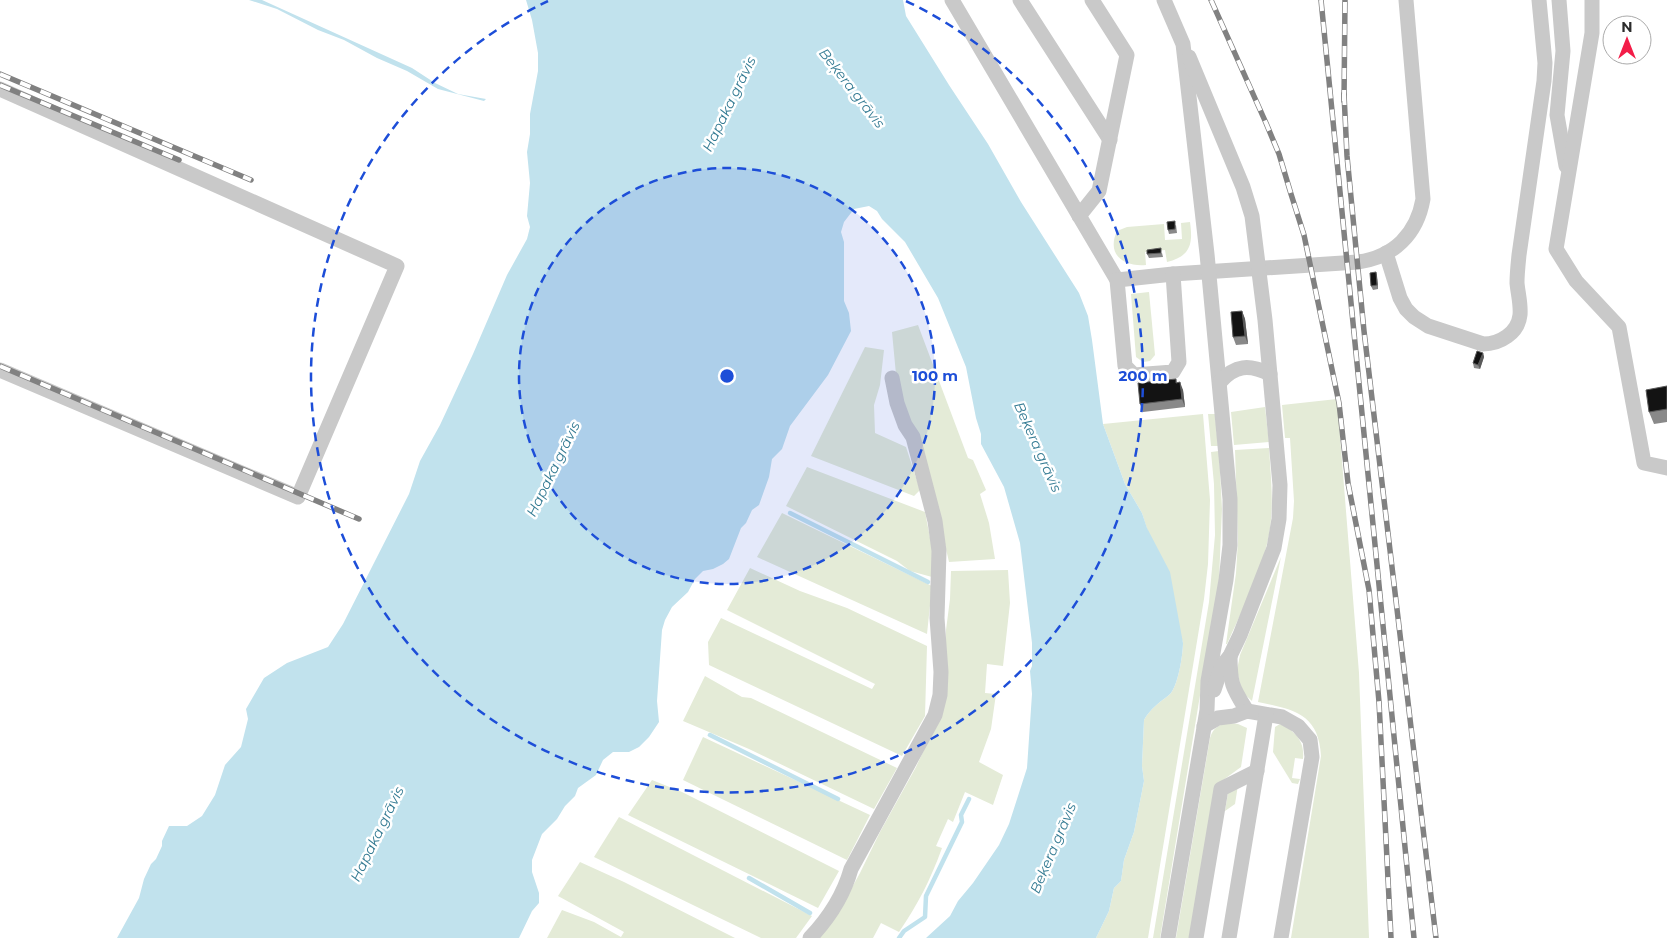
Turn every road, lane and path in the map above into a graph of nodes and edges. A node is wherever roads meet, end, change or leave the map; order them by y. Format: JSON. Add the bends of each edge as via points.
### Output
{"nodes":[{"id":1,"x":952,"y":0,"type":"edge"},
{"id":2,"x":1020,"y":0,"type":"edge"},
{"id":3,"x":1092,"y":0,"type":"edge"},
{"id":4,"x":1406,"y":0,"type":"edge"},
{"id":5,"x":1539,"y":0,"type":"edge"},
{"id":6,"x":1559,"y":0,"type":"edge"},
{"id":7,"x":1592,"y":0,"type":"edge"},
{"id":8,"x":1170,"y":4,"type":"edge"},
{"id":9,"x":1183,"y":44,"type":"junction"},
{"id":10,"x":0,"y":89,"type":"edge"},
{"id":11,"x":1110,"y":140,"type":"junction"},
{"id":12,"x":1568,"y":177,"type":"junction"},
{"id":13,"x":1079,"y":216,"type":"junction"},
{"id":14,"x":1386,"y":253,"type":"junction"},
{"id":15,"x":1258,"y":269,"type":"junction"},
{"id":16,"x":1209,"y":272,"type":"junction"},
{"id":17,"x":1173,"y":274,"type":"junction"},
{"id":18,"x":1116,"y":280,"type":"junction"},
{"id":19,"x":0,"y":370,"type":"edge"},
{"id":20,"x":1270,"y":374,"type":"junction"},
{"id":21,"x":892,"y":378,"type":"dead end"},
{"id":22,"x":1220,"y":382,"type":"junction"},
{"id":23,"x":1667,"y":468,"type":"edge"},
{"id":24,"x":1230,"y":656,"type":"junction"},
{"id":25,"x":1207,"y":710,"type":"junction"},
{"id":26,"x":1247,"y":711,"type":"junction"},
{"id":27,"x":1266,"y":715,"type":"junction"},
{"id":28,"x":1204,"y":726,"type":"junction"},
{"id":29,"x":1257,"y":771,"type":"junction"},
{"id":30,"x":810,"y":938,"type":"edge"},
{"id":31,"x":1168,"y":938,"type":"edge"},
{"id":32,"x":1196,"y":938,"type":"edge"},
{"id":33,"x":1229,"y":938,"type":"edge"},
{"id":34,"x":1281,"y":938,"type":"edge"}],
"edges":[{"from":1,"to":13,"type":"street"},
{"from":2,"to":11,"type":"street"},
{"from":3,"to":11,"type":"street","via":[[1127,55]]},
{"from":4,"to":14,"type":"street","via":[[1423,199],[1414,228]]},
{"from":5,"to":14,"type":"street","via":[[1544,81],[1518,255],[1520,314],[1516,327],[1501,341],[1483,344],[1420,322],[1400,298]]},
{"from":6,"to":12,"type":"street","via":[[1563,51],[1557,115]]},
{"from":7,"to":12,"type":"street","via":[[1592,33]]},
{"from":8,"to":9,"type":"street"},
{"from":9,"to":15,"type":"street","via":[[1243,187],[1252,216]]},
{"from":9,"to":16,"type":"street"},
{"from":10,"to":19,"type":"street","via":[[397,266],[298,497]]},
{"from":11,"to":13,"type":"street","via":[[1099,191]]},
{"from":12,"to":23,"type":"street","via":[[1556,249],[1576,281],[1619,327],[1644,463]]},
{"from":13,"to":18,"type":"street"},
{"from":14,"to":15,"type":"street","via":[[1358,262]]},
{"from":15,"to":16,"type":"street"},
{"from":15,"to":20,"type":"street"},
{"from":16,"to":17,"type":"street"},
{"from":16,"to":22,"type":"street"},
{"from":17,"to":18,"type":"street"},
{"from":17,"to":18,"type":"street","via":[[1179,362],[1173,372],[1134,375],[1125,366]]},
{"from":20,"to":22,"type":"street","via":[[1258,368],[1239,368]]},
{"from":20,"to":24,"type":"street","via":[[1280,485],[1279,519],[1274,548]]},
{"from":21,"to":30,"type":"street","via":[[897,404],[913,437],[935,521],[939,551],[936,618],[940,695],[934,715],[851,869],[846,885]]},
{"from":22,"to":25,"type":"street","via":[[1230,499],[1230,545],[1208,682]]},
{"from":24,"to":25,"type":"street","via":[[1222,666]]},
{"from":24,"to":26,"type":"street","via":[[1231,683]]},
{"from":25,"to":28,"type":"street"},
{"from":26,"to":27,"type":"street"},
{"from":26,"to":28,"type":"street","via":[[1218,718]]},
{"from":27,"to":29,"type":"street"},
{"from":27,"to":34,"type":"street","via":[[1282,717],[1298,726],[1310,740],[1312,757]]},
{"from":28,"to":31,"type":"street"},
{"from":29,"to":32,"type":"street","via":[[1221,789]]},
{"from":29,"to":33,"type":"street"}]}
